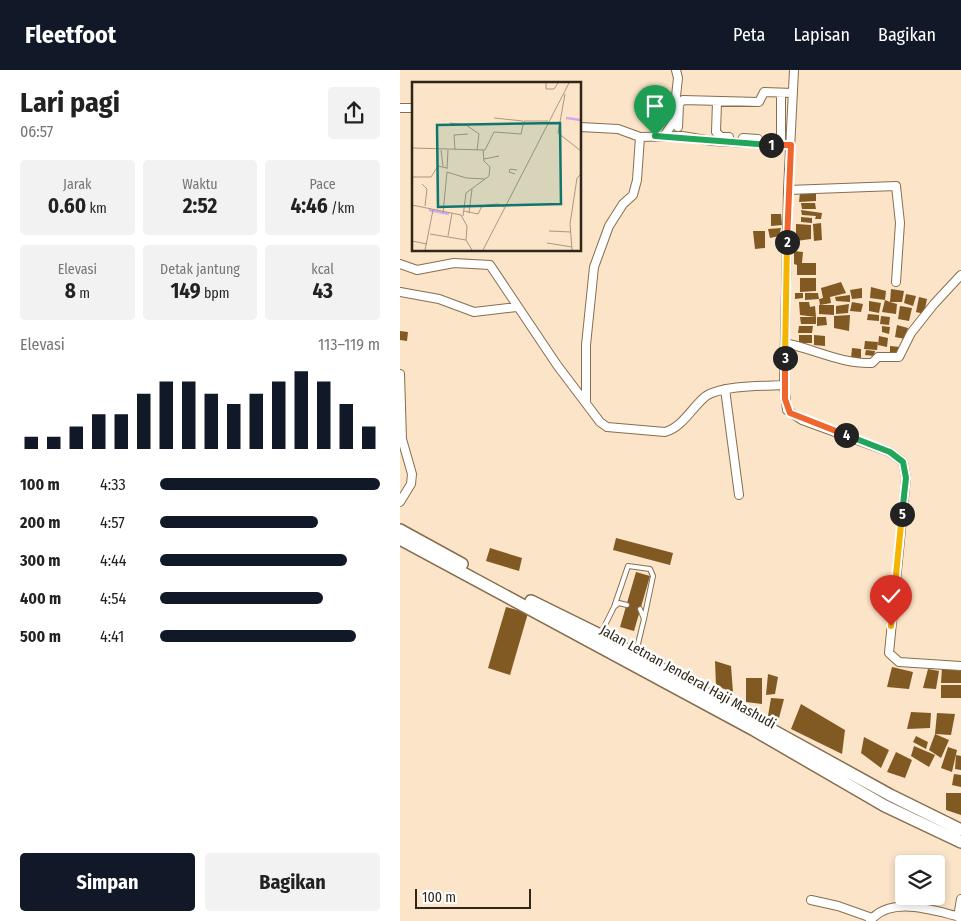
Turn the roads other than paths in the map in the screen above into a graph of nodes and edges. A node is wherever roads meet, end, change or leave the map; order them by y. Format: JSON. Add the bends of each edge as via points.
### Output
{"nodes":[{"id":1,"x":676,"y":70,"type":"edge"},
{"id":2,"x":794,"y":70,"type":"edge"},
{"id":3,"x":793,"y":93,"type":"junction"},
{"id":4,"x":781,"y":94,"type":"junction"},
{"id":5,"x":716,"y":102,"type":"junction"},
{"id":6,"x":678,"y":126,"type":"dead end"},
{"id":7,"x":581,"y":127,"type":"edge"},
{"id":8,"x":664,"y":136,"type":"junction"},
{"id":9,"x":640,"y":137,"type":"junction"},
{"id":10,"x":758,"y":139,"type":"dead end"},
{"id":11,"x":781,"y":143,"type":"dead end"},
{"id":12,"x":791,"y":145,"type":"junction"},
{"id":13,"x":788,"y":190,"type":"junction"},
{"id":14,"x":400,"y":264,"type":"edge"},
{"id":15,"x":961,"y":276,"type":"edge"},
{"id":16,"x":896,"y":282,"type":"dead end"},
{"id":17,"x":400,"y":292,"type":"edge"},
{"id":18,"x":517,"y":307,"type":"junction"},
{"id":19,"x":785,"y":343,"type":"junction"},
{"id":20,"x":400,"y":374,"type":"edge"},
{"id":21,"x":784,"y":385,"type":"junction"},
{"id":22,"x":726,"y":390,"type":"junction"},
{"id":23,"x":586,"y":401,"type":"junction"},
{"id":24,"x":739,"y":496,"type":"dead end"},
{"id":25,"x":400,"y":502,"type":"edge"},
{"id":26,"x":400,"y":530,"type":"edge"},
{"id":27,"x":400,"y":539,"type":"edge"},
{"id":28,"x":627,"y":605,"type":"dead end"},
{"id":29,"x":614,"y":607,"type":"junction"},
{"id":30,"x":640,"y":609,"type":"dead end"},
{"id":31,"x":644,"y":619,"type":"junction"},
{"id":32,"x":600,"y":635,"type":"junction"},
{"id":33,"x":635,"y":655,"type":"junction"},
{"id":34,"x":961,"y":666,"type":"edge"},
{"id":35,"x":888,"y":800,"type":"junction"},
{"id":36,"x":961,"y":830,"type":"edge"},
{"id":37,"x":961,"y":842,"type":"edge"},
{"id":38,"x":961,"y":899,"type":"edge"},
{"id":39,"x":812,"y":900,"type":"dead end"},
{"id":40,"x":960,"y":917,"type":"edge"},
{"id":41,"x":871,"y":920,"type":"edge"}],
"edges":[{"from":1,"to":8,"type":"street","via":[[673,124]]},
{"from":2,"to":3,"type":"street"},
{"from":3,"to":4,"type":"street"},
{"from":3,"to":12,"type":"street"},
{"from":4,"to":5,"type":"street","via":[[764,92],[759,102]]},
{"from":4,"to":11,"type":"street"},
{"from":5,"to":6,"type":"street","via":[[681,101]]},
{"from":5,"to":10,"type":"street","via":[[717,135]]},
{"from":7,"to":9,"type":"street","via":[[618,130]]},
{"from":8,"to":9,"type":"street"},
{"from":8,"to":12,"type":"street"},
{"from":9,"to":23,"type":"street","via":[[633,195],[609,226],[594,267],[586,345]]},
{"from":12,"to":13,"type":"street"},
{"from":13,"to":16,"type":"street","via":[[896,186],[900,223]]},
{"from":13,"to":19,"type":"street"},
{"from":14,"to":18,"type":"street","via":[[417,270],[454,263],[488,264]]},
{"from":15,"to":19,"type":"street","via":[[911,333],[899,357],[857,362],[828,357],[809,348]]},
{"from":17,"to":18,"type":"street","via":[[433,297],[474,312]]},
{"from":18,"to":23,"type":"street"},
{"from":19,"to":21,"type":"street"},
{"from":20,"to":25,"type":"street","via":[[402,434],[412,474],[411,484]]},
{"from":21,"to":22,"type":"street"},
{"from":21,"to":34,"type":"street","via":[[787,410],[792,415],[890,452],[903,462],[906,478],[890,653],[895,660],[902,662]]},
{"from":22,"to":23,"type":"street","via":[[705,397],[676,426],[665,432],[607,427]]},
{"from":22,"to":24,"type":"street"},
{"from":26,"to":32,"type":"main road","name":"Jalan Letnan Jenderal Haji Mashudi"},
{"from":27,"to":35,"type":"main road","name":"Jalan Letnan Jenderal Haji Mashudi"},
{"from":28,"to":29,"type":"lane","via":[[619,603]]},
{"from":29,"to":31,"type":"lane","via":[[628,566],[650,569],[652,576]]},
{"from":29,"to":32,"type":"lane"},
{"from":30,"to":31,"type":"lane"},
{"from":31,"to":33,"type":"lane"},
{"from":32,"to":33,"type":"main road","name":"Jalan Letnan Jenderal Haji Mashudi"},
{"from":33,"to":35,"type":"main road","name":"Jalan Letnan Jenderal Haji Mashudi"},
{"from":35,"to":36,"type":"main road","name":"Jalan Letnan Jenderal Haji Mashudi"},
{"from":35,"to":37,"type":"main road","name":"Jalan Letnan Jenderal Haji Mashudi"},
{"from":38,"to":40,"type":"street"},
{"from":39,"to":41,"type":"street","via":[[838,906]]},
{"from":40,"to":41,"type":"street","via":[[897,907],[884,910]]}]}
